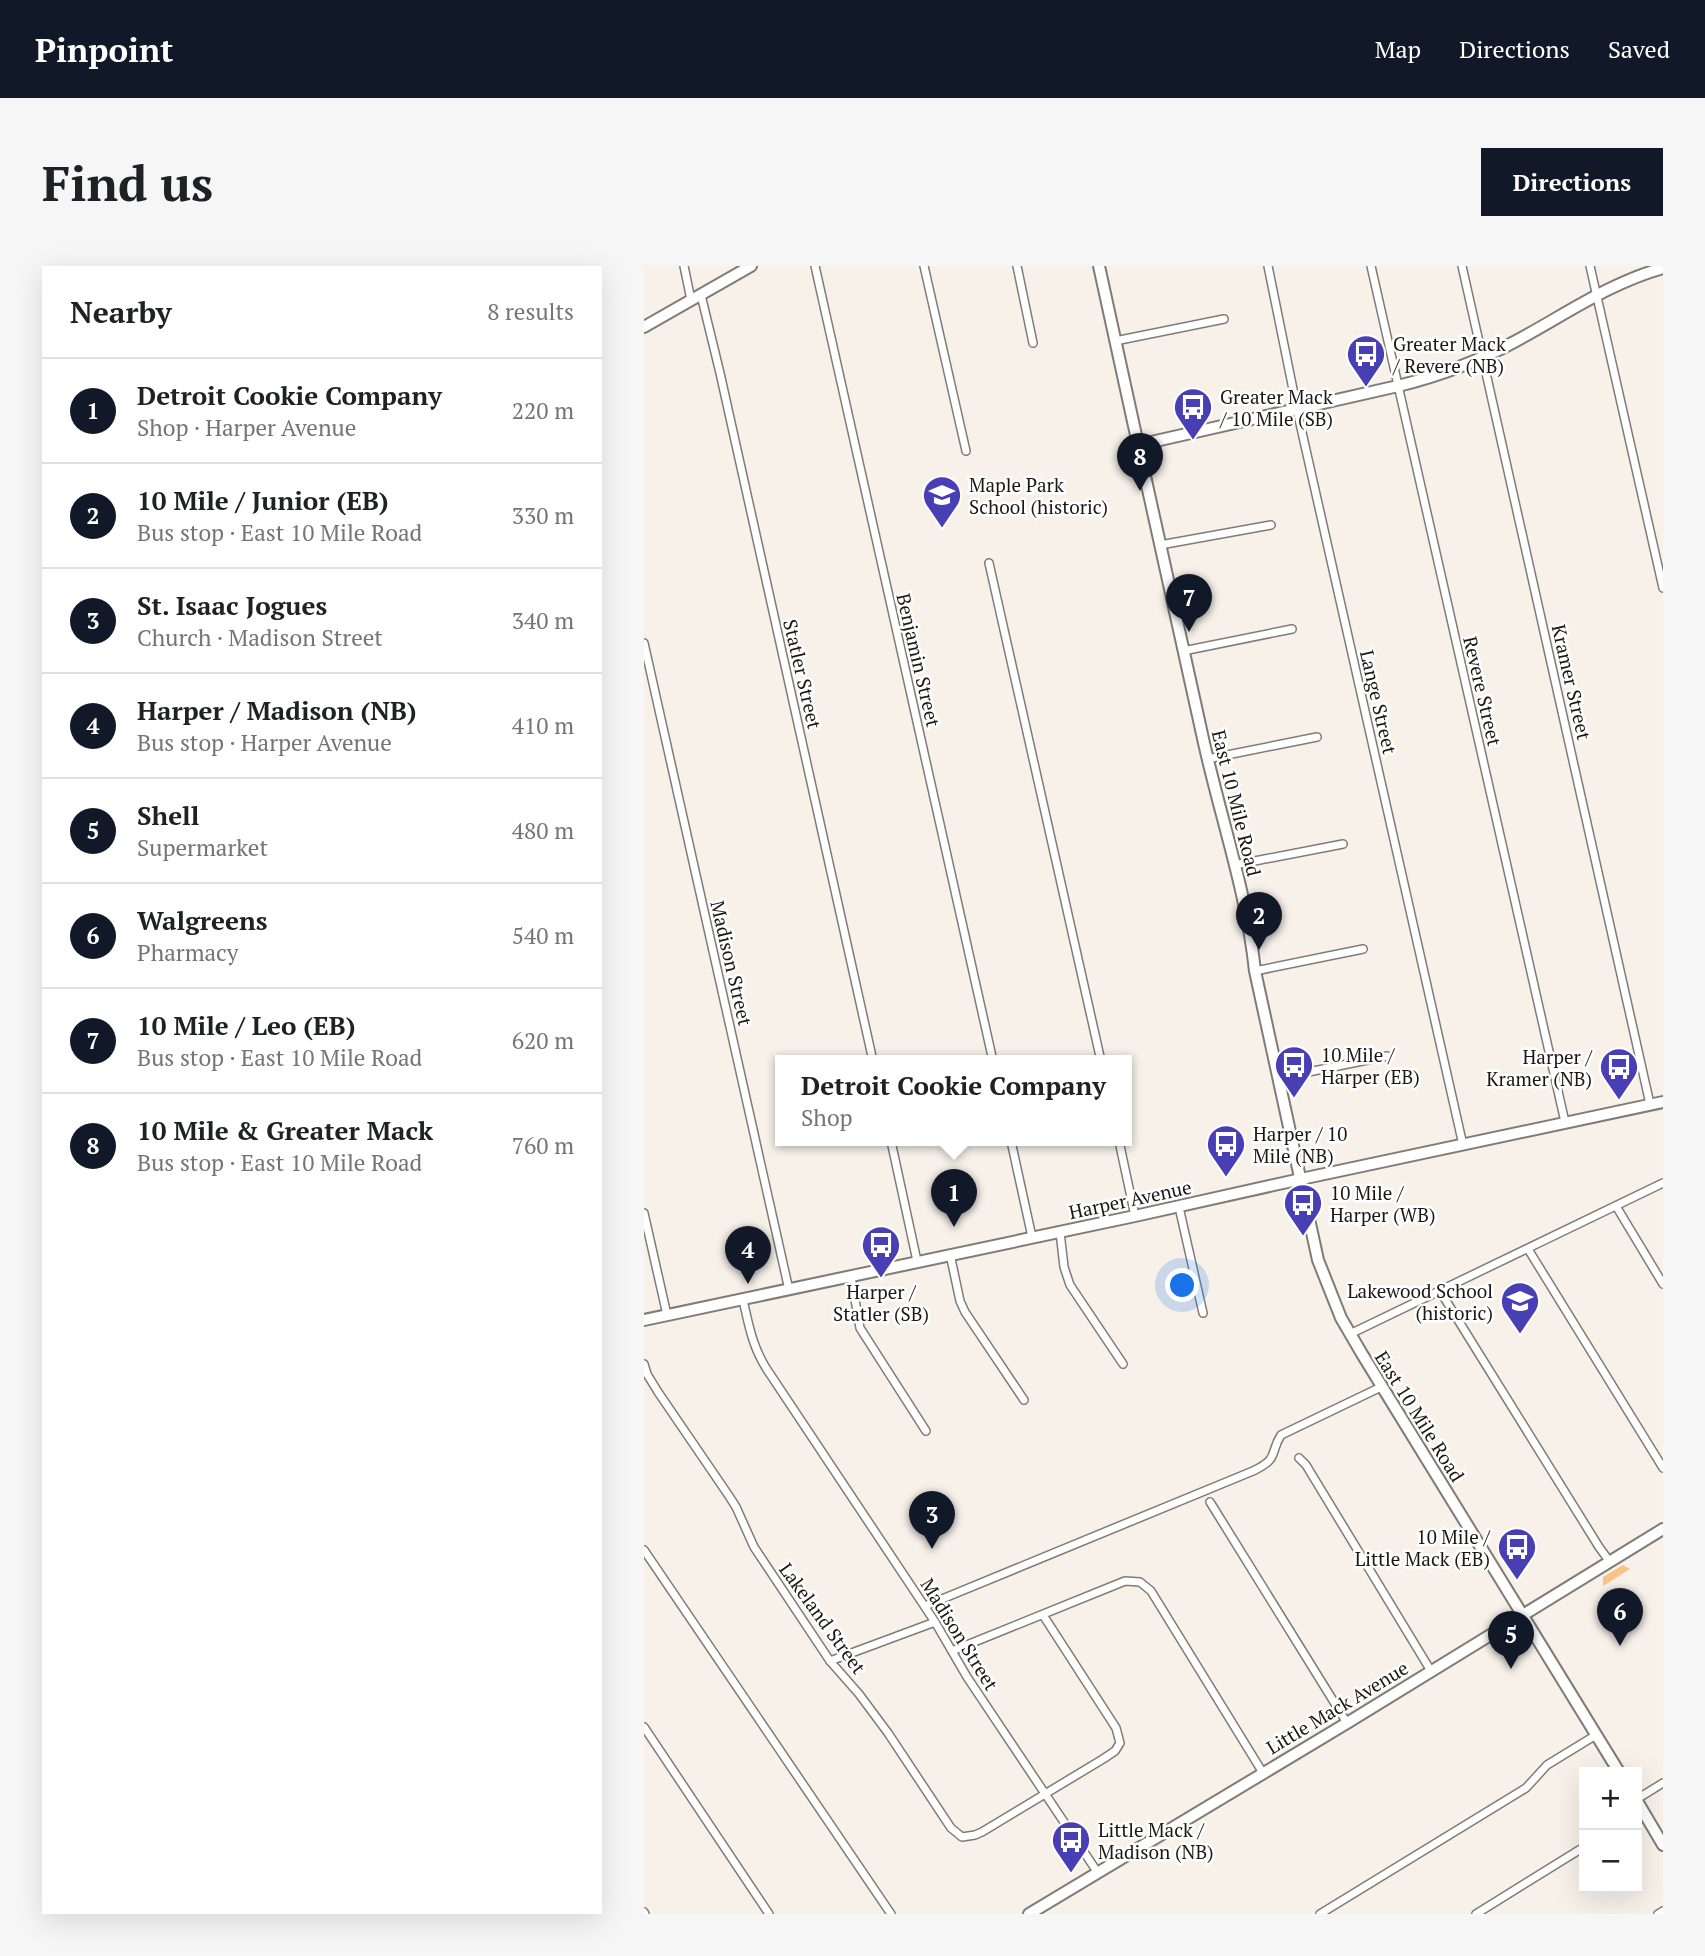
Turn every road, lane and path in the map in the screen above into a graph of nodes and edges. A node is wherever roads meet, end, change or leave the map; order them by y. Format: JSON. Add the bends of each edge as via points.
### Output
{"nodes":[{"id":1,"x":684,"y":266,"type":"edge"},
{"id":2,"x":751,"y":266,"type":"edge"},
{"id":3,"x":815,"y":266,"type":"edge"},
{"id":4,"x":924,"y":266,"type":"edge"},
{"id":5,"x":1017,"y":266,"type":"edge"},
{"id":6,"x":1099,"y":266,"type":"edge"},
{"id":7,"x":1268,"y":266,"type":"edge"},
{"id":8,"x":1371,"y":266,"type":"edge"},
{"id":9,"x":1462,"y":266,"type":"edge"},
{"id":10,"x":1590,"y":266,"type":"edge"},
{"id":11,"x":1663,"y":268,"type":"edge"},
{"id":12,"x":1597,"y":295,"type":"junction"},
{"id":13,"x":696,"y":298,"type":"junction"},
{"id":14,"x":1224,"y":319,"type":"dead end"},
{"id":15,"x":644,"y":327,"type":"edge"},
{"id":16,"x":1115,"y":341,"type":"junction"},
{"id":17,"x":1033,"y":343,"type":"dead end"},
{"id":18,"x":1483,"y":358,"type":"junction"},
{"id":19,"x":1398,"y":386,"type":"junction"},
{"id":20,"x":1297,"y":409,"type":"junction"},
{"id":21,"x":1138,"y":445,"type":"junction"},
{"id":22,"x":966,"y":450,"type":"dead end"},
{"id":23,"x":1271,"y":525,"type":"dead end"},
{"id":24,"x":1160,"y":545,"type":"junction"},
{"id":25,"x":989,"y":563,"type":"dead end"},
{"id":26,"x":1663,"y":588,"type":"edge"},
{"id":27,"x":1292,"y":629,"type":"dead end"},
{"id":28,"x":644,"y":643,"type":"edge"},
{"id":29,"x":1183,"y":651,"type":"junction"},
{"id":30,"x":1317,"y":737,"type":"dead end"},
{"id":31,"x":1208,"y":759,"type":"junction"},
{"id":32,"x":1343,"y":844,"type":"dead end"},
{"id":33,"x":1234,"y":865,"type":"junction"},
{"id":34,"x":1363,"y":950,"type":"dead end"},
{"id":35,"x":1255,"y":971,"type":"junction"},
{"id":36,"x":872,"y":1055,"type":"edge"},
{"id":37,"x":992,"y":1055,"type":"edge"},
{"id":38,"x":1100,"y":1055,"type":"edge"},
{"id":39,"x":1387,"y":1056,"type":"dead end"},
{"id":40,"x":1279,"y":1078,"type":"junction"},
{"id":41,"x":1663,"y":1102,"type":"edge"},
{"id":42,"x":1650,"y":1104,"type":"junction"},
{"id":43,"x":1565,"y":1122,"type":"junction"},
{"id":44,"x":1463,"y":1144,"type":"junction"},
{"id":45,"x":892,"y":1146,"type":"edge"},
{"id":46,"x":1012,"y":1146,"type":"edge"},
{"id":47,"x":1120,"y":1146,"type":"edge"},
{"id":48,"x":1301,"y":1179,"type":"junction"},
{"id":49,"x":1663,"y":1183,"type":"edge"},
{"id":50,"x":1616,"y":1206,"type":"junction"},
{"id":51,"x":1179,"y":1207,"type":"junction"},
{"id":52,"x":644,"y":1213,"type":"edge"},
{"id":53,"x":1135,"y":1216,"type":"junction"},
{"id":54,"x":1060,"y":1232,"type":"junction"},
{"id":55,"x":1032,"y":1237,"type":"junction"},
{"id":56,"x":1528,"y":1249,"type":"junction"},
{"id":57,"x":950,"y":1254,"type":"junction"},
{"id":58,"x":917,"y":1261,"type":"junction"},
{"id":59,"x":850,"y":1277,"type":"junction"},
{"id":60,"x":1663,"y":1284,"type":"edge"},
{"id":61,"x":789,"y":1290,"type":"junction"},
{"id":62,"x":1440,"y":1291,"type":"junction"},
{"id":63,"x":743,"y":1300,"type":"junction"},
{"id":64,"x":1203,"y":1313,"type":"dead end"},
{"id":65,"x":667,"y":1315,"type":"junction"},
{"id":66,"x":644,"y":1320,"type":"edge"},
{"id":67,"x":1350,"y":1334,"type":"junction"},
{"id":68,"x":644,"y":1364,"type":"edge"},
{"id":69,"x":1123,"y":1364,"type":"dead end"},
{"id":70,"x":1381,"y":1387,"type":"junction"},
{"id":71,"x":1024,"y":1400,"type":"dead end"},
{"id":72,"x":926,"y":1431,"type":"dead end"},
{"id":73,"x":1299,"y":1458,"type":"dead end"},
{"id":74,"x":1663,"y":1468,"type":"edge"},
{"id":75,"x":1210,"y":1502,"type":"dead end"},
{"id":76,"x":1663,"y":1529,"type":"edge"},
{"id":77,"x":644,"y":1550,"type":"edge"},
{"id":78,"x":1611,"y":1562,"type":"junction"},
{"id":79,"x":925,"y":1606,"type":"junction"},
{"id":80,"x":1523,"y":1614,"type":"junction"},
{"id":81,"x":1043,"y":1615,"type":"junction"},
{"id":82,"x":935,"y":1622,"type":"junction"},
{"id":83,"x":952,"y":1651,"type":"junction"},
{"id":84,"x":830,"y":1661,"type":"junction"},
{"id":85,"x":1431,"y":1671,"type":"junction"},
{"id":86,"x":1347,"y":1723,"type":"junction"},
{"id":87,"x":644,"y":1727,"type":"edge"},
{"id":88,"x":1596,"y":1735,"type":"junction"},
{"id":89,"x":1616,"y":1767,"type":"edge"},
{"id":90,"x":1263,"y":1773,"type":"junction"},
{"id":91,"x":1663,"y":1783,"type":"edge"},
{"id":92,"x":1046,"y":1794,"type":"junction"},
{"id":93,"x":1642,"y":1803,"type":"edge"},
{"id":94,"x":1642,"y":1813,"type":"edge"},
{"id":95,"x":1663,"y":1845,"type":"edge"},
{"id":96,"x":1579,"y":1850,"type":"edge"},
{"id":97,"x":1098,"y":1873,"type":"junction"},
{"id":98,"x":1663,"y":1911,"type":"edge"},
{"id":99,"x":769,"y":1914,"type":"edge"},
{"id":100,"x":891,"y":1914,"type":"edge"},
{"id":101,"x":1029,"y":1914,"type":"edge"},
{"id":102,"x":1320,"y":1914,"type":"edge"},
{"id":103,"x":1476,"y":1914,"type":"edge"},
{"id":104,"x":1658,"y":1914,"type":"edge"}],
"edges":[{"from":1,"to":13,"type":"street","name":"Statler Street"},
{"from":2,"to":13,"type":"main road"},
{"from":3,"to":37,"type":"street","name":"Benjamin Street"},
{"from":4,"to":22,"type":"street"},
{"from":5,"to":17,"type":"street"},
{"from":6,"to":16,"type":"main road","name":"East 10 Mile Road"},
{"from":7,"to":20,"type":"street","name":"Lange Street"},
{"from":8,"to":19,"type":"street","name":"Revere Street"},
{"from":9,"to":18,"type":"street","name":"Kramer Street"},
{"from":10,"to":12,"type":"street"},
{"from":11,"to":12,"type":"main road"},
{"from":12,"to":18,"type":"main road"},
{"from":12,"to":26,"type":"street"},
{"from":13,"to":15,"type":"main road"},
{"from":13,"to":36,"type":"street","name":"Statler Street","via":[[726,400]]},
{"from":14,"to":16,"type":"street"},
{"from":16,"to":21,"type":"main road","name":"East 10 Mile Road"},
{"from":18,"to":19,"type":"main road"},
{"from":18,"to":42,"type":"street","name":"Kramer Street"},
{"from":19,"to":20,"type":"main road"},
{"from":19,"to":43,"type":"street","name":"Revere Street"},
{"from":20,"to":21,"type":"main road"},
{"from":20,"to":44,"type":"street","name":"Lange Street"},
{"from":21,"to":24,"type":"main road","name":"East 10 Mile Road"},
{"from":23,"to":24,"type":"street"},
{"from":24,"to":29,"type":"main road","name":"East 10 Mile Road"},
{"from":25,"to":38,"type":"street"},
{"from":27,"to":29,"type":"street"},
{"from":28,"to":61,"type":"street","name":"Madison Street"},
{"from":29,"to":31,"type":"main road","name":"East 10 Mile Road"},
{"from":30,"to":31,"type":"street"},
{"from":31,"to":33,"type":"main road","name":"East 10 Mile Road"},
{"from":32,"to":33,"type":"street"},
{"from":33,"to":35,"type":"main road","name":"East 10 Mile Road"},
{"from":34,"to":35,"type":"street"},
{"from":35,"to":40,"type":"main road","name":"East 10 Mile Road"},
{"from":39,"to":40,"type":"street"},
{"from":40,"to":48,"type":"main road","name":"East 10 Mile Road"},
{"from":41,"to":42,"type":"main road","name":"Harper Avenue"},
{"from":42,"to":43,"type":"main road","name":"Harper Avenue"},
{"from":43,"to":44,"type":"main road","name":"Harper Avenue"},
{"from":44,"to":48,"type":"main road","name":"Harper Avenue"},
{"from":45,"to":58,"type":"street"},
{"from":46,"to":55,"type":"street"},
{"from":47,"to":53,"type":"street"},
{"from":48,"to":51,"type":"main road","name":"Harper Avenue"},
{"from":48,"to":67,"type":"main road","name":"East 10 Mile Road","via":[[1318,1260]]},
{"from":49,"to":50,"type":"street"},
{"from":50,"to":56,"type":"street"},
{"from":50,"to":60,"type":"street"},
{"from":51,"to":53,"type":"main road","name":"Harper Avenue"},
{"from":51,"to":64,"type":"street"},
{"from":52,"to":65,"type":"street"},
{"from":53,"to":54,"type":"main road","name":"Harper Avenue"},
{"from":54,"to":55,"type":"main road","name":"Harper Avenue"},
{"from":54,"to":69,"type":"street","via":[[1070,1285]]},
{"from":55,"to":57,"type":"main road","name":"Harper Avenue"},
{"from":56,"to":62,"type":"street"},
{"from":56,"to":74,"type":"street"},
{"from":57,"to":58,"type":"main road","name":"Harper Avenue"},
{"from":57,"to":71,"type":"street","via":[[965,1312]]},
{"from":58,"to":59,"type":"main road","name":"Harper Avenue"},
{"from":59,"to":61,"type":"main road","name":"Harper Avenue"},
{"from":59,"to":72,"type":"street","via":[[860,1328]]},
{"from":61,"to":63,"type":"main road","name":"Harper Avenue"},
{"from":62,"to":67,"type":"street"},
{"from":62,"to":78,"type":"street"},
{"from":63,"to":65,"type":"main road","name":"Harper Avenue"},
{"from":63,"to":79,"type":"street","name":"Madison Street","via":[[755,1351]]},
{"from":65,"to":66,"type":"main road","name":"Harper Avenue"},
{"from":67,"to":70,"type":"main road","name":"East 10 Mile Road"},
{"from":68,"to":84,"type":"street","name":"Lakeland Street","via":[[736,1507],[754,1547]]},
{"from":70,"to":79,"type":"street","via":[[1281,1434],[1272,1458],[1254,1471]]},
{"from":70,"to":80,"type":"main road","name":"East 10 Mile Road"},
{"from":73,"to":85,"type":"street"},
{"from":75,"to":86,"type":"street"},
{"from":76,"to":78,"type":"main road","name":"Little Mack Avenue"},
{"from":77,"to":100,"type":"street"},
{"from":78,"to":80,"type":"main road","name":"Little Mack Avenue"},
{"from":79,"to":82,"type":"street","name":"Madison Street"},
{"from":80,"to":85,"type":"main road","name":"Little Mack Avenue"},
{"from":80,"to":88,"type":"main road","name":"East 10 Mile Road"},
{"from":81,"to":83,"type":"street"},
{"from":81,"to":90,"type":"street","via":[[1125,1581],[1140,1582],[1157,1599]]},
{"from":81,"to":92,"type":"street","via":[[1116,1728],[1120,1743],[1115,1751]]},
{"from":82,"to":83,"type":"street","name":"Madison Street"},
{"from":82,"to":84,"type":"street"},
{"from":83,"to":92,"type":"street","name":"Madison Street"},
{"from":84,"to":92,"type":"street","name":"Lakeland Street","via":[[859,1693],[957,1834],[975,1835]]},
{"from":85,"to":86,"type":"main road","name":"Little Mack Avenue"},
{"from":86,"to":90,"type":"main road","name":"Little Mack Avenue"},
{"from":87,"to":99,"type":"street"},
{"from":88,"to":89,"type":"main road","name":"East 10 Mile Road"},
{"from":88,"to":102,"type":"street","via":[[1547,1765],[1526,1788]]},
{"from":90,"to":97,"type":"main road","name":"Little Mack Avenue"},
{"from":91,"to":93,"type":"street"},
{"from":92,"to":97,"type":"street","name":"Madison Street"},
{"from":94,"to":95,"type":"main road"},
{"from":96,"to":103,"type":"street"},
{"from":97,"to":101,"type":"main road","name":"Little Mack Avenue"},
{"from":98,"to":104,"type":"street"}]}
